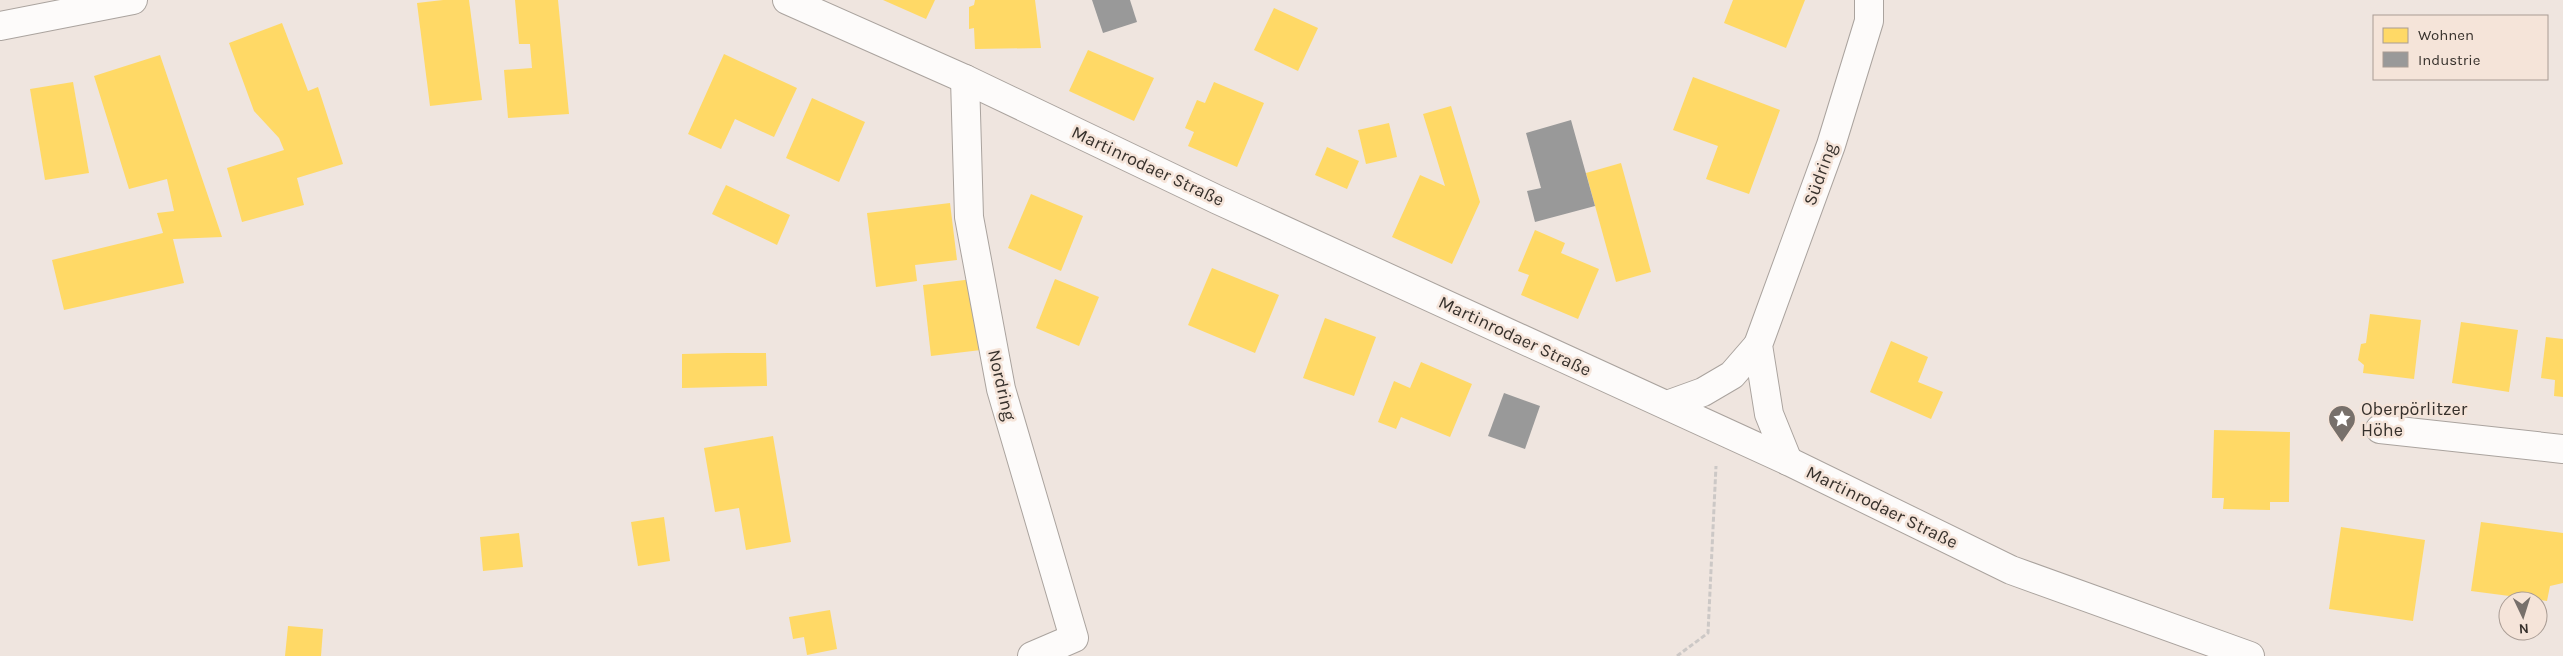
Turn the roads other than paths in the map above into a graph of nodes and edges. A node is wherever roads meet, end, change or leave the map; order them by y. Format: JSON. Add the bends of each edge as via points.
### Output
{"nodes":[{"id":1,"x":133,"y":0,"type":"edge"},
{"id":2,"x":787,"y":0,"type":"edge"},
{"id":3,"x":1869,"y":0,"type":"edge"},
{"id":4,"x":0,"y":26,"type":"edge"},
{"id":5,"x":965,"y":79,"type":"junction"},
{"id":6,"x":1758,"y":345,"type":"junction"},
{"id":7,"x":1667,"y":405,"type":"junction"},
{"id":8,"x":2380,"y":429,"type":"dead end"},
{"id":9,"x":2563,"y":449,"type":"edge"},
{"id":10,"x":1788,"y":461,"type":"junction"},
{"id":11,"x":1032,"y":656,"type":"edge"},
{"id":12,"x":2250,"y":656,"type":"edge"}],
"edges":[{"from":1,"to":4,"type":"street"},
{"from":2,"to":5,"type":"street","name":"Martinrodaer Straße"},
{"from":3,"to":6,"type":"street","name":"Südring","via":[[1869,21],[1831,145]]},
{"from":5,"to":7,"type":"street","name":"Martinrodaer Straße","via":[[1218,200]]},
{"from":5,"to":11,"type":"street","name":"Nordring","via":[[969,217],[1000,389],[1074,638]]},
{"from":6,"to":7,"type":"street","name":"Südring","via":[[1732,374],[1703,392]]},
{"from":6,"to":10,"type":"street","name":"Südring","via":[[1769,414]]},
{"from":7,"to":10,"type":"street","name":"Martinrodaer Straße"},
{"from":8,"to":9,"type":"street"},
{"from":10,"to":12,"type":"street","name":"Martinrodaer Straße","via":[[2011,570]]}]}
